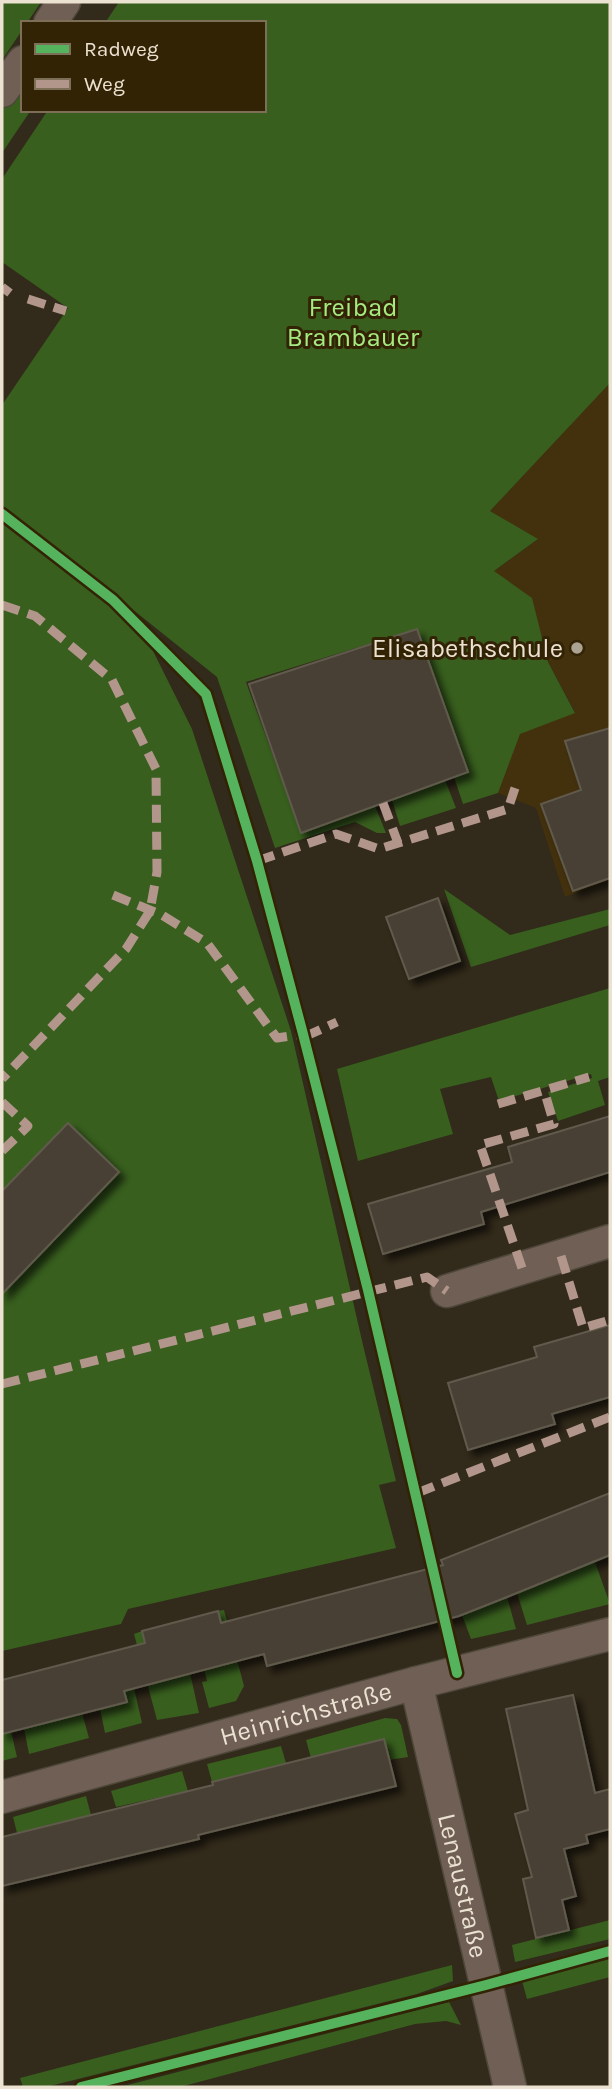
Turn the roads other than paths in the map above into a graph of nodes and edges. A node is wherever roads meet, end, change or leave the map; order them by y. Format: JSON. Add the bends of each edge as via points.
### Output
{"nodes":[{"id":1,"x":64,"y":2,"type":"edge"},
{"id":2,"x":51,"y":21,"type":"edge"},
{"id":3,"x":21,"y":65,"type":"edge"},
{"id":4,"x":2,"y":92,"type":"edge"},
{"id":5,"x":610,"y":1241,"type":"edge"},
{"id":6,"x":447,"y":1292,"type":"dead end"},
{"id":7,"x":610,"y":1634,"type":"edge"},
{"id":8,"x":416,"y":1683,"type":"junction"},
{"id":9,"x":2,"y":1797,"type":"edge"},
{"id":10,"x":510,"y":2087,"type":"edge"}],
"edges":[{"from":1,"to":2,"type":"street"},
{"from":3,"to":4,"type":"street"},
{"from":5,"to":6,"type":"street"},
{"from":7,"to":8,"type":"street","name":"Heinrichstraße"},
{"from":8,"to":9,"type":"street","name":"Heinrichstraße"},
{"from":8,"to":10,"type":"street","name":"Lenaustraße"}]}
